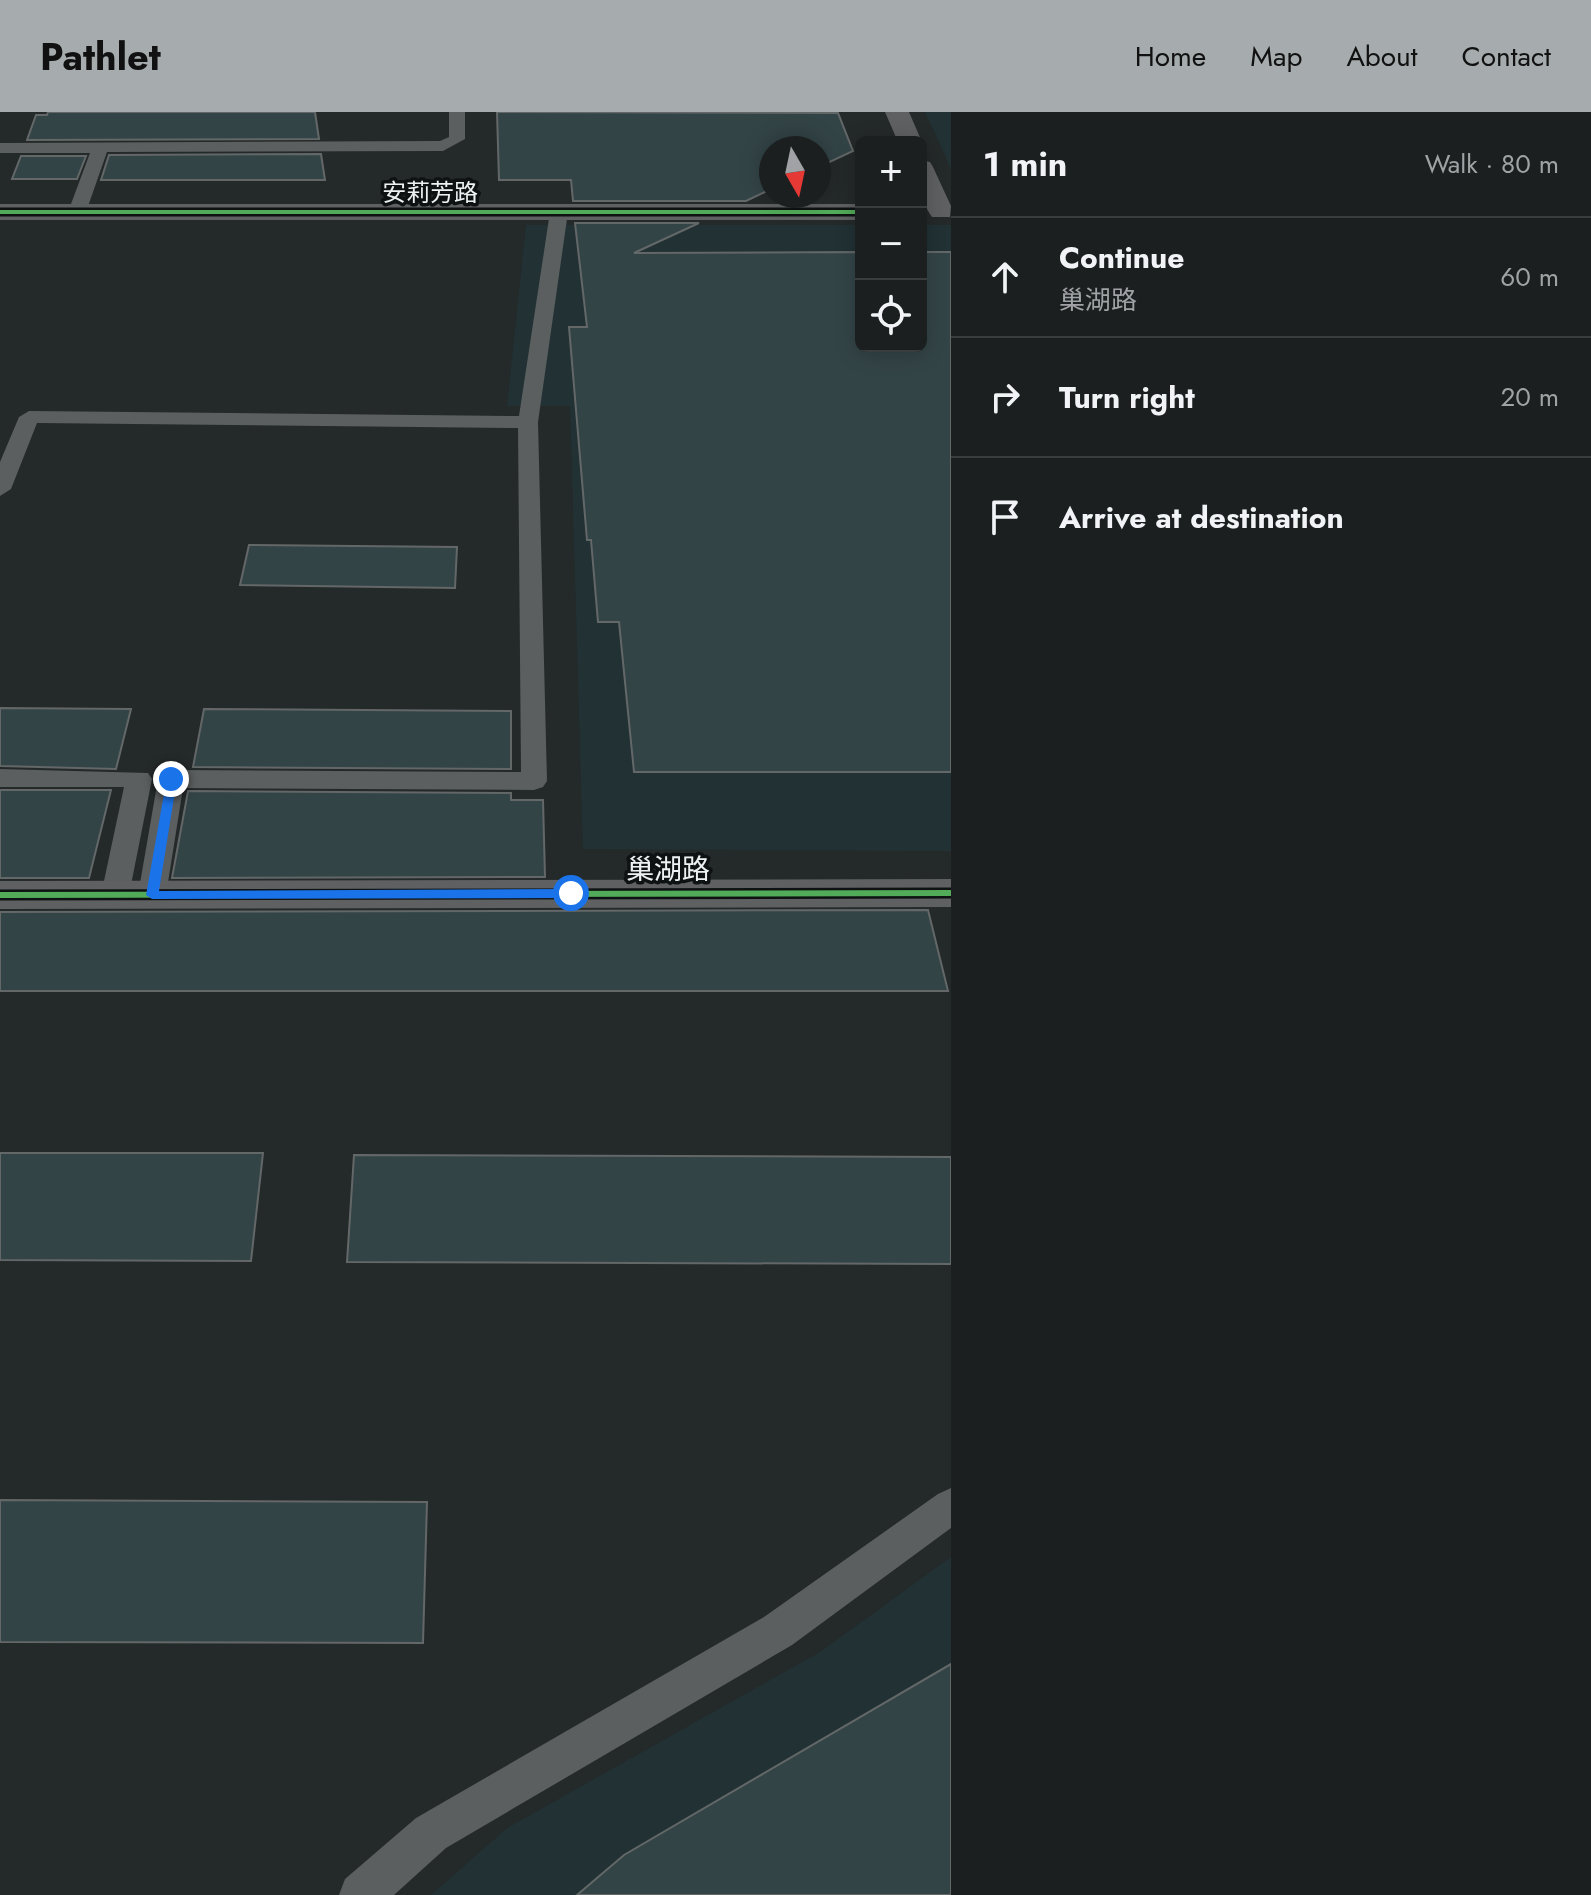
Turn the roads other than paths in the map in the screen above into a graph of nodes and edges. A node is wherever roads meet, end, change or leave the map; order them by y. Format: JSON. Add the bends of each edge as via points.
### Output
{"nodes":[{"id":1,"x":457,"y":112,"type":"edge"},
{"id":2,"x":897,"y":112,"type":"edge"},
{"id":3,"x":907,"y":136,"type":"edge"},
{"id":4,"x":0,"y":148,"type":"edge"},
{"id":5,"x":100,"y":148,"type":"junction"},
{"id":6,"x":927,"y":183,"type":"edge"},
{"id":7,"x":0,"y":212,"type":"edge"},
{"id":8,"x":77,"y":212,"type":"junction"},
{"id":9,"x":559,"y":212,"type":"junction"},
{"id":10,"x":855,"y":212,"type":"edge"},
{"id":11,"x":938,"y":212,"type":"edge"},
{"id":12,"x":528,"y":422,"type":"junction"},
{"id":13,"x":0,"y":489,"type":"edge"},
{"id":14,"x":0,"y":778,"type":"edge"},
{"id":15,"x":951,"y":893,"type":"edge"},
{"id":16,"x":0,"y":895,"type":"edge"},
{"id":17,"x":134,"y":895,"type":"junction"},
{"id":18,"x":951,"y":1506,"type":"edge"},
{"id":19,"x":361,"y":1895,"type":"edge"}],
"edges":[{"from":1,"to":5,"type":"lane","via":[[457,139],[443,146]]},
{"from":2,"to":3,"type":"street"},
{"from":4,"to":5,"type":"lane"},
{"from":5,"to":8,"type":"lane"},
{"from":6,"to":11,"type":"street"},
{"from":7,"to":8,"type":"street","name":"安莉芳路"},
{"from":8,"to":9,"type":"street","name":"安莉芳路"},
{"from":9,"to":10,"type":"street","name":"安莉芳路"},
{"from":9,"to":12,"type":"lane"},
{"from":12,"to":13,"type":"lane","via":[[29,417]]},
{"from":12,"to":17,"type":"lane","via":[[534,781],[171,779]]},
{"from":14,"to":17,"type":"lane","via":[[139,779]]},
{"from":15,"to":17,"type":"street","name":"巢湖路"},
{"from":16,"to":17,"type":"street","name":"巢湖路"},
{"from":18,"to":19,"type":"lane","via":[[778,1631],[431,1833]]}]}
